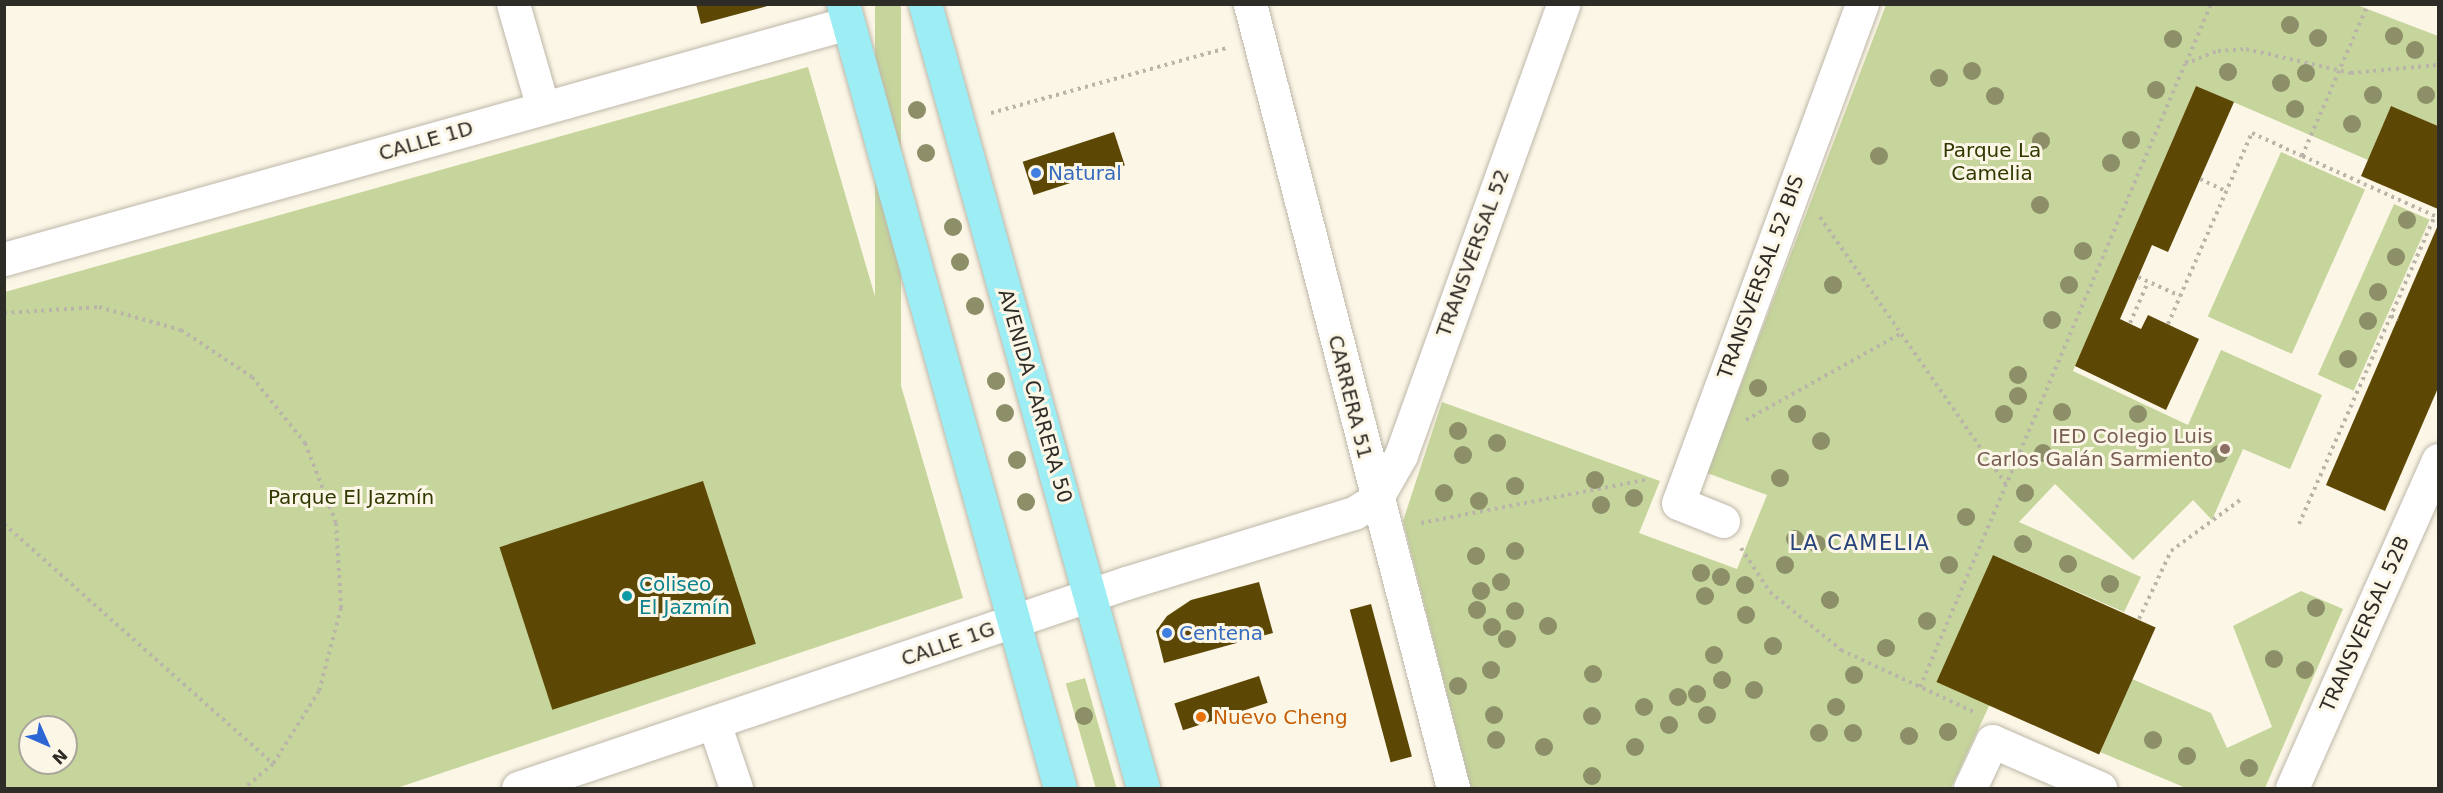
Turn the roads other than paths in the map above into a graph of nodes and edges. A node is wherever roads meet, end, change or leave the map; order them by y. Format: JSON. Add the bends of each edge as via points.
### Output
{"nodes":[{"id":1,"x":513,"y":4,"type":"edge"},
{"id":2,"x":925,"y":4,"type":"edge"},
{"id":3,"x":1250,"y":4,"type":"edge"},
{"id":4,"x":1563,"y":4,"type":"edge"},
{"id":5,"x":1862,"y":4,"type":"edge"},
{"id":6,"x":845,"y":14,"type":"edge"},
{"id":7,"x":543,"y":108,"type":"junction"},
{"id":8,"x":4,"y":259,"type":"edge"},
{"id":9,"x":2439,"y":460,"type":"edge"},
{"id":10,"x":1376,"y":499,"type":"junction"},
{"id":11,"x":1732,"y":534,"type":"road end"},
{"id":12,"x":1091,"y":596,"type":"junction"},
{"id":13,"x":1013,"y":622,"type":"junction"},
{"id":14,"x":714,"y":723,"type":"junction"},
{"id":15,"x":518,"y":789,"type":"edge"},
{"id":16,"x":736,"y":789,"type":"edge"},
{"id":17,"x":1060,"y":789,"type":"edge"},
{"id":18,"x":1143,"y":789,"type":"edge"},
{"id":19,"x":1453,"y":789,"type":"edge"},
{"id":20,"x":1970,"y":789,"type":"edge"},
{"id":21,"x":2100,"y":789,"type":"edge"},
{"id":22,"x":2292,"y":789,"type":"edge"}],
"edges":[{"from":1,"to":7,"type":"street"},
{"from":2,"to":12,"type":"main road","name":"AVENIDA CARRERA 50"},
{"from":3,"to":10,"type":"street","name":"CARRERA 51"},
{"from":4,"to":10,"type":"street","name":"TRANSVERSAL 52","via":[[1401,456]]},
{"from":5,"to":11,"type":"street","name":"TRANSVERSAL 52 BIS","via":[[1678,503]]},
{"from":6,"to":7,"type":"street","name":"CALLE 1D"},
{"from":6,"to":13,"type":"main road"},
{"from":7,"to":8,"type":"street","name":"CALLE 1D"},
{"from":9,"to":22,"type":"street","name":"TRANSVERSAL 52B"},
{"from":10,"to":12,"type":"street","name":"CALLE 1G","via":[[1354,513]]},
{"from":10,"to":19,"type":"street","name":"CARRERA 51"},
{"from":12,"to":13,"type":"street","name":"CALLE 1G"},
{"from":12,"to":18,"type":"main road","name":"AVENIDA CARRERA 50"},
{"from":13,"to":14,"type":"street","name":"CALLE 1G"},
{"from":13,"to":17,"type":"main road"},
{"from":14,"to":15,"type":"street","name":"CALLE 1G"},
{"from":14,"to":16,"type":"street"},
{"from":20,"to":21,"type":"street","via":[[1985,727]]}]}
